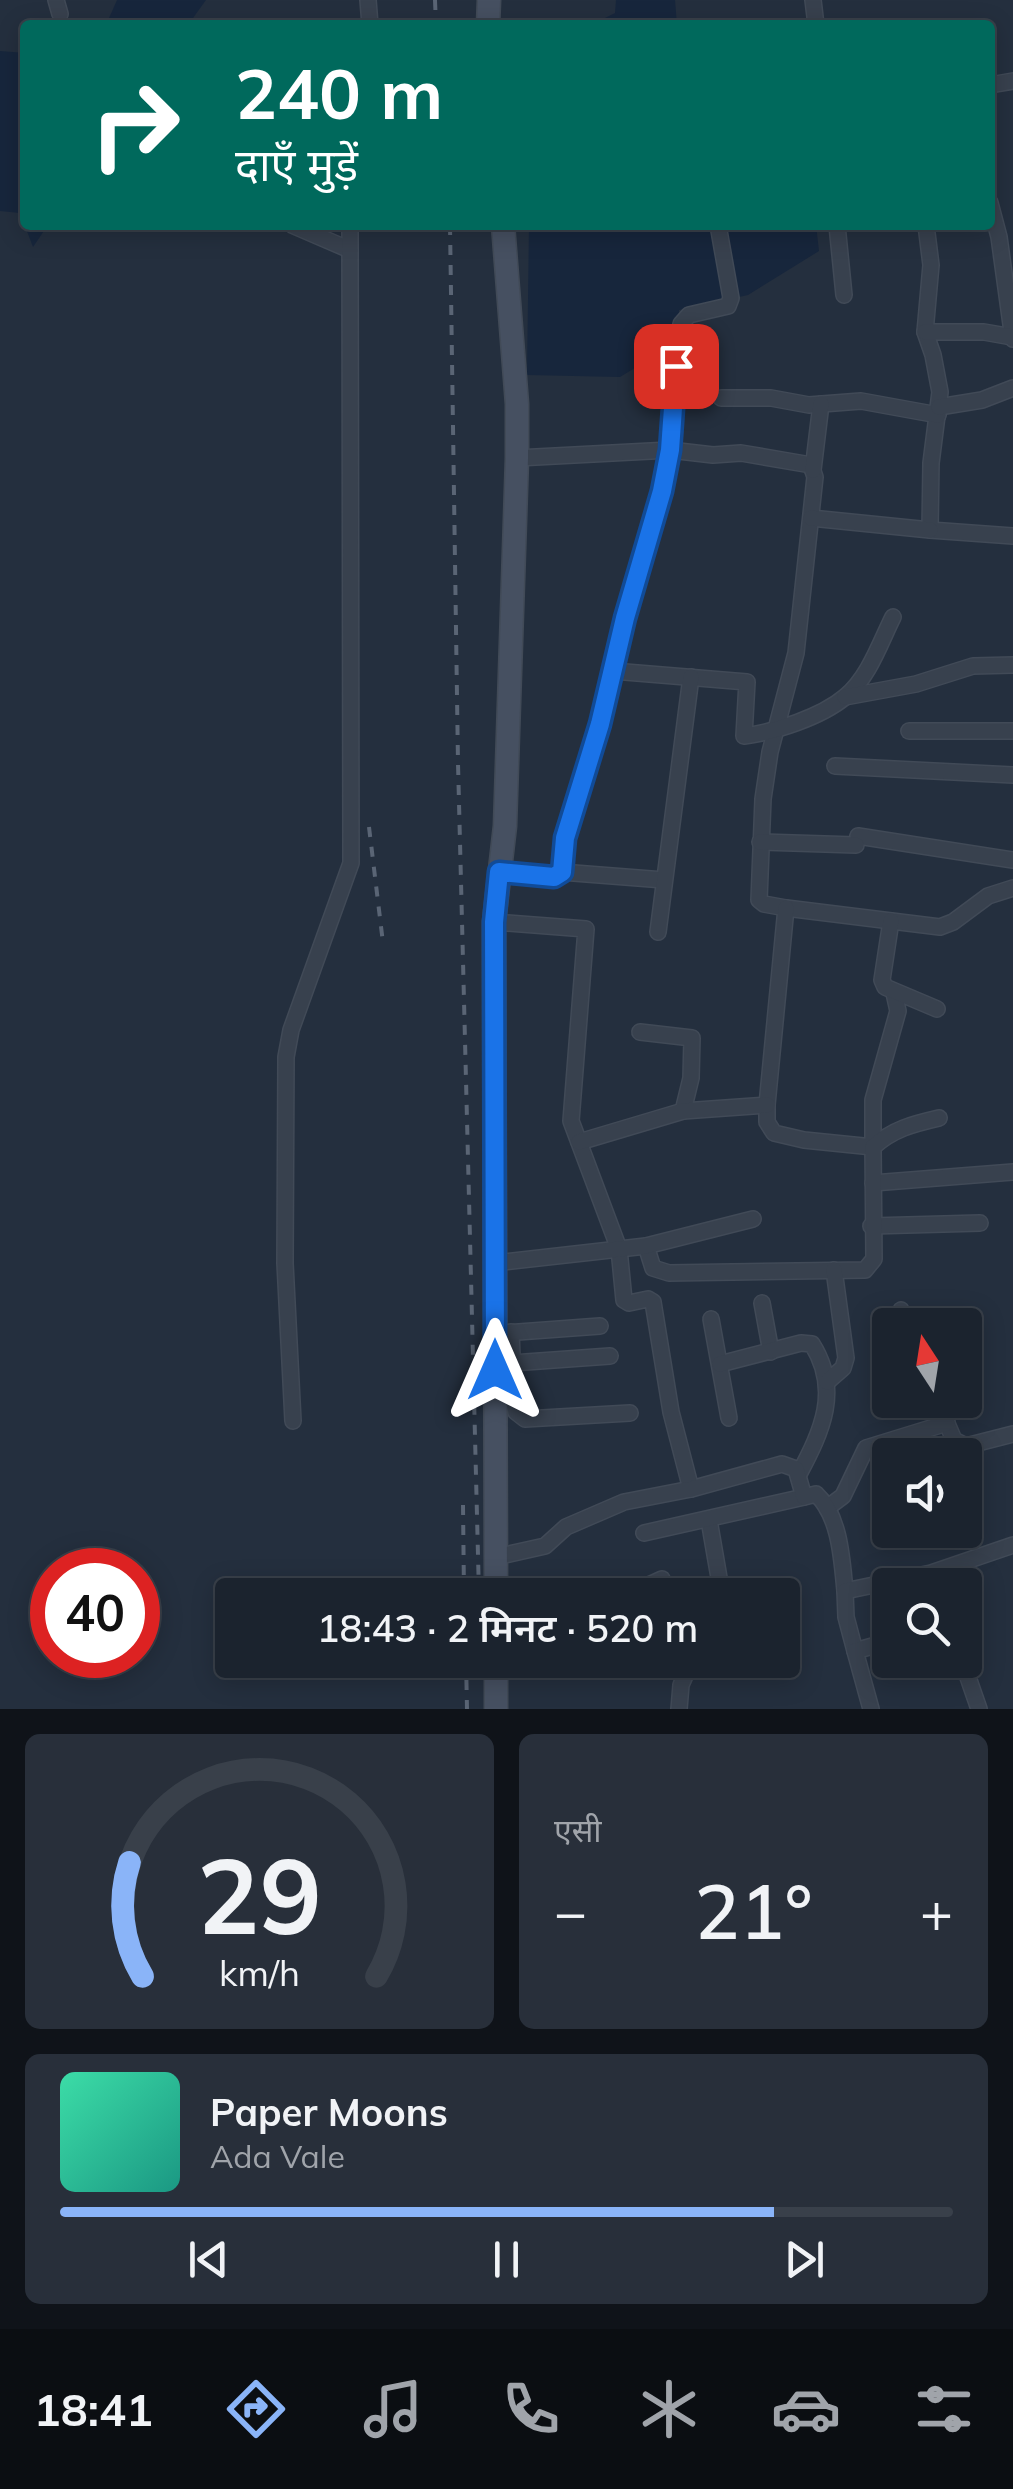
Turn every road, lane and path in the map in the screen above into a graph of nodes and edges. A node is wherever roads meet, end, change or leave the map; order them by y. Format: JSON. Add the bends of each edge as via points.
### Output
{"nodes":[{"id":1,"x":995,"y":221,"type":"edge"},
{"id":2,"x":304,"y":230,"type":"edge"},
{"id":3,"x":350,"y":230,"type":"edge"},
{"id":4,"x":503,"y":230,"type":"edge"},
{"id":5,"x":719,"y":230,"type":"edge"},
{"id":6,"x":837,"y":230,"type":"edge"},
{"id":7,"x":927,"y":230,"type":"edge"},
{"id":8,"x":350,"y":250,"type":"junction"},
{"id":9,"x":844,"y":295,"type":"dead end"},
{"id":10,"x":925,"y":332,"type":"junction"},
{"id":11,"x":1013,"y":338,"type":"edge"},
{"id":12,"x":1013,"y":388,"type":"edge"},
{"id":13,"x":721,"y":398,"type":"dead end"},
{"id":14,"x":820,"y":404,"type":"junction"},
{"id":15,"x":938,"y":411,"type":"junction"},
{"id":16,"x":670,"y":450,"type":"junction"},
{"id":17,"x":517,"y":458,"type":"junction"},
{"id":18,"x":814,"y":470,"type":"junction"},
{"id":19,"x":811,"y":518,"type":"junction"},
{"id":20,"x":930,"y":530,"type":"junction"},
{"id":21,"x":1013,"y":536,"type":"edge"},
{"id":22,"x":894,"y":617,"type":"dead end"},
{"id":23,"x":1013,"y":666,"type":"edge"},
{"id":24,"x":612,"y":671,"type":"junction"},
{"id":25,"x":691,"y":677,"type":"junction"},
{"id":26,"x":845,"y":697,"type":"junction"},
{"id":27,"x":909,"y":731,"type":"dead end"},
{"id":28,"x":1013,"y":731,"type":"edge"},
{"id":29,"x":775,"y":732,"type":"junction"},
{"id":30,"x":835,"y":766,"type":"dead end"},
{"id":31,"x":1013,"y":775,"type":"edge"},
{"id":32,"x":760,"y":842,"type":"junction"},
{"id":33,"x":1012,"y":864,"type":"edge"},
{"id":34,"x":499,"y":872,"type":"junction"},
{"id":35,"x":562,"y":872,"type":"junction"},
{"id":36,"x":664,"y":880,"type":"junction"},
{"id":37,"x":1013,"y":888,"type":"edge"},
{"id":38,"x":786,"y":908,"type":"junction"},
{"id":39,"x":891,"y":921,"type":"junction"},
{"id":40,"x":494,"y":922,"type":"junction"},
{"id":41,"x":658,"y":932,"type":"dead end"},
{"id":42,"x":894,"y":994,"type":"junction"},
{"id":43,"x":936,"y":1009,"type":"dead end"},
{"id":44,"x":640,"y":1032,"type":"dead end"},
{"id":45,"x":767,"y":1105,"type":"junction"},
{"id":46,"x":684,"y":1111,"type":"junction"},
{"id":47,"x":939,"y":1118,"type":"dead end"},
{"id":48,"x":579,"y":1142,"type":"junction"},
{"id":49,"x":873,"y":1147,"type":"junction"},
{"id":50,"x":1013,"y":1172,"type":"edge"},
{"id":51,"x":873,"y":1183,"type":"junction"},
{"id":52,"x":753,"y":1220,"type":"dead end"},
{"id":53,"x":980,"y":1223,"type":"dead end"},
{"id":54,"x":871,"y":1226,"type":"junction"},
{"id":55,"x":646,"y":1246,"type":"junction"},
{"id":56,"x":619,"y":1250,"type":"junction"},
{"id":57,"x":495,"y":1262,"type":"junction"},
{"id":58,"x":834,"y":1270,"type":"junction"},
{"id":59,"x":762,"y":1303,"type":"dead end"},
{"id":60,"x":711,"y":1319,"type":"dead end"},
{"id":61,"x":600,"y":1326,"type":"dead end"},
{"id":62,"x":503,"y":1333,"type":"junction"},
{"id":63,"x":771,"y":1352,"type":"junction"},
{"id":64,"x":610,"y":1356,"type":"dead end"},
{"id":65,"x":512,"y":1363,"type":"junction"},
{"id":66,"x":720,"y":1364,"type":"junction"},
{"id":67,"x":827,"y":1382,"type":"junction"},
{"id":68,"x":630,"y":1413,"type":"dead end"},
{"id":69,"x":729,"y":1418,"type":"dead end"},
{"id":70,"x":945,"y":1418,"type":"edge"},
{"id":71,"x":293,"y":1420,"type":"dead end"},
{"id":72,"x":947,"y":1423,"type":"junction"},
{"id":73,"x":1013,"y":1434,"type":"edge"},
{"id":74,"x":799,"y":1474,"type":"junction"},
{"id":75,"x":691,"y":1489,"type":"junction"},
{"id":76,"x":804,"y":1497,"type":"junction"},
{"id":77,"x":827,"y":1508,"type":"junction"},
{"id":78,"x":709,"y":1520,"type":"junction"},
{"id":79,"x":644,"y":1534,"type":"dead end"},
{"id":80,"x":1013,"y":1545,"type":"edge"},
{"id":81,"x":496,"y":1557,"type":"junction"},
{"id":82,"x":960,"y":1568,"type":"edge"},
{"id":83,"x":496,"y":1578,"type":"edge"},
{"id":84,"x":719,"y":1578,"type":"edge"},
{"id":85,"x":872,"y":1587,"type":"edge"},
{"id":86,"x":846,"y":1591,"type":"junction"},
{"id":87,"x":872,"y":1646,"type":"edge"},
{"id":88,"x":855,"y":1651,"type":"junction"},
{"id":89,"x":496,"y":1678,"type":"edge"},
{"id":90,"x":684,"y":1678,"type":"edge"},
{"id":91,"x":968,"y":1678,"type":"edge"},
{"id":92,"x":496,"y":1709,"type":"edge"},
{"id":93,"x":679,"y":1709,"type":"edge"},
{"id":94,"x":872,"y":1709,"type":"edge"},
{"id":95,"x":979,"y":1709,"type":"edge"}],
"edges":[{"from":1,"to":11,"type":"street"},
{"from":2,"to":8,"type":"street"},
{"from":3,"to":8,"type":"street"},
{"from":4,"to":17,"type":"street"},
{"from":5,"to":16,"type":"street","via":[[731,298],[728,306],[689,315],[682,324]]},
{"from":6,"to":9,"type":"street"},
{"from":7,"to":10,"type":"street"},
{"from":8,"to":71,"type":"street","via":[[351,863],[286,1057]]},
{"from":10,"to":11,"type":"street"},
{"from":10,"to":15,"type":"street","via":[[940,392]]},
{"from":12,"to":15,"type":"street"},
{"from":13,"to":14,"type":"street"},
{"from":14,"to":15,"type":"street","via":[[861,401]]},
{"from":14,"to":18,"type":"street"},
{"from":15,"to":20,"type":"street"},
{"from":16,"to":17,"type":"street"},
{"from":16,"to":18,"type":"street","via":[[808,462]]},
{"from":16,"to":24,"type":"street"},
{"from":17,"to":34,"type":"street"},
{"from":18,"to":19,"type":"street"},
{"from":19,"to":20,"type":"street"},
{"from":19,"to":29,"type":"street","via":[[796,653]]},
{"from":20,"to":21,"type":"street"},
{"from":22,"to":26,"type":"street"},
{"from":23,"to":26,"type":"street","via":[[973,666]]},
{"from":24,"to":25,"type":"street"},
{"from":24,"to":35,"type":"street","via":[[565,838]]},
{"from":25,"to":29,"type":"street","via":[[747,682],[744,736]]},
{"from":25,"to":36,"type":"street"},
{"from":26,"to":29,"type":"street"},
{"from":27,"to":28,"type":"street"},
{"from":29,"to":32,"type":"street"},
{"from":30,"to":31,"type":"street"},
{"from":32,"to":33,"type":"street","via":[[858,840]]},
{"from":32,"to":38,"type":"street","via":[[759,900]]},
{"from":34,"to":35,"type":"street"},
{"from":34,"to":40,"type":"street"},
{"from":35,"to":36,"type":"street"},
{"from":36,"to":41,"type":"street"},
{"from":37,"to":39,"type":"street","via":[[988,896],[946,926]]},
{"from":38,"to":39,"type":"street"},
{"from":38,"to":45,"type":"street"},
{"from":39,"to":42,"type":"street","via":[[882,980]]},
{"from":40,"to":48,"type":"street","via":[[586,929],[571,1121]]},
{"from":40,"to":57,"type":"street"},
{"from":42,"to":43,"type":"street"},
{"from":42,"to":49,"type":"street","via":[[898,1011],[872,1100]]},
{"from":44,"to":46,"type":"street","via":[[692,1038]]},
{"from":45,"to":46,"type":"street"},
{"from":45,"to":49,"type":"street","via":[[774,1133]]},
{"from":46,"to":48,"type":"street"},
{"from":47,"to":49,"type":"street","via":[[904,1126]]},
{"from":48,"to":56,"type":"street"},
{"from":49,"to":51,"type":"street"},
{"from":50,"to":51,"type":"street"},
{"from":51,"to":54,"type":"street"},
{"from":52,"to":55,"type":"street"},
{"from":53,"to":54,"type":"street"},
{"from":54,"to":58,"type":"street","via":[[870,1266]]},
{"from":55,"to":56,"type":"street"},
{"from":55,"to":58,"type":"street","via":[[657,1272]]},
{"from":56,"to":57,"type":"street"},
{"from":56,"to":75,"type":"street","via":[[624,1300],[653,1302]]},
{"from":57,"to":62,"type":"street"},
{"from":58,"to":67,"type":"street","via":[[846,1358]]},
{"from":59,"to":63,"type":"street"},
{"from":60,"to":66,"type":"street"},
{"from":61,"to":62,"type":"street"},
{"from":62,"to":65,"type":"street"},
{"from":62,"to":81,"type":"street"},
{"from":63,"to":66,"type":"street"},
{"from":63,"to":67,"type":"street","via":[[812,1344]]},
{"from":64,"to":65,"type":"street"},
{"from":65,"to":68,"type":"street","via":[[516,1412],[525,1419]]},
{"from":66,"to":69,"type":"street"},
{"from":67,"to":74,"type":"street","via":[[821,1432]]},
{"from":70,"to":72,"type":"street"},
{"from":72,"to":73,"type":"street","via":[[954,1440],[966,1446]]},
{"from":72,"to":77,"type":"street","via":[[866,1448],[843,1496]]},
{"from":74,"to":75,"type":"street","via":[[791,1465],[774,1464]]},
{"from":74,"to":76,"type":"street"},
{"from":75,"to":81,"type":"street","via":[[624,1502],[566,1527],[544,1546]]},
{"from":76,"to":77,"type":"street","via":[[816,1494]]},
{"from":76,"to":78,"type":"street"},
{"from":77,"to":86,"type":"street"},
{"from":78,"to":79,"type":"street"},
{"from":78,"to":84,"type":"street"},
{"from":80,"to":82,"type":"street"},
{"from":81,"to":83,"type":"street"},
{"from":85,"to":86,"type":"street"},
{"from":86,"to":88,"type":"street"},
{"from":87,"to":88,"type":"street"},
{"from":88,"to":94,"type":"street"},
{"from":89,"to":92,"type":"street"},
{"from":90,"to":93,"type":"street"},
{"from":91,"to":95,"type":"street"}]}
